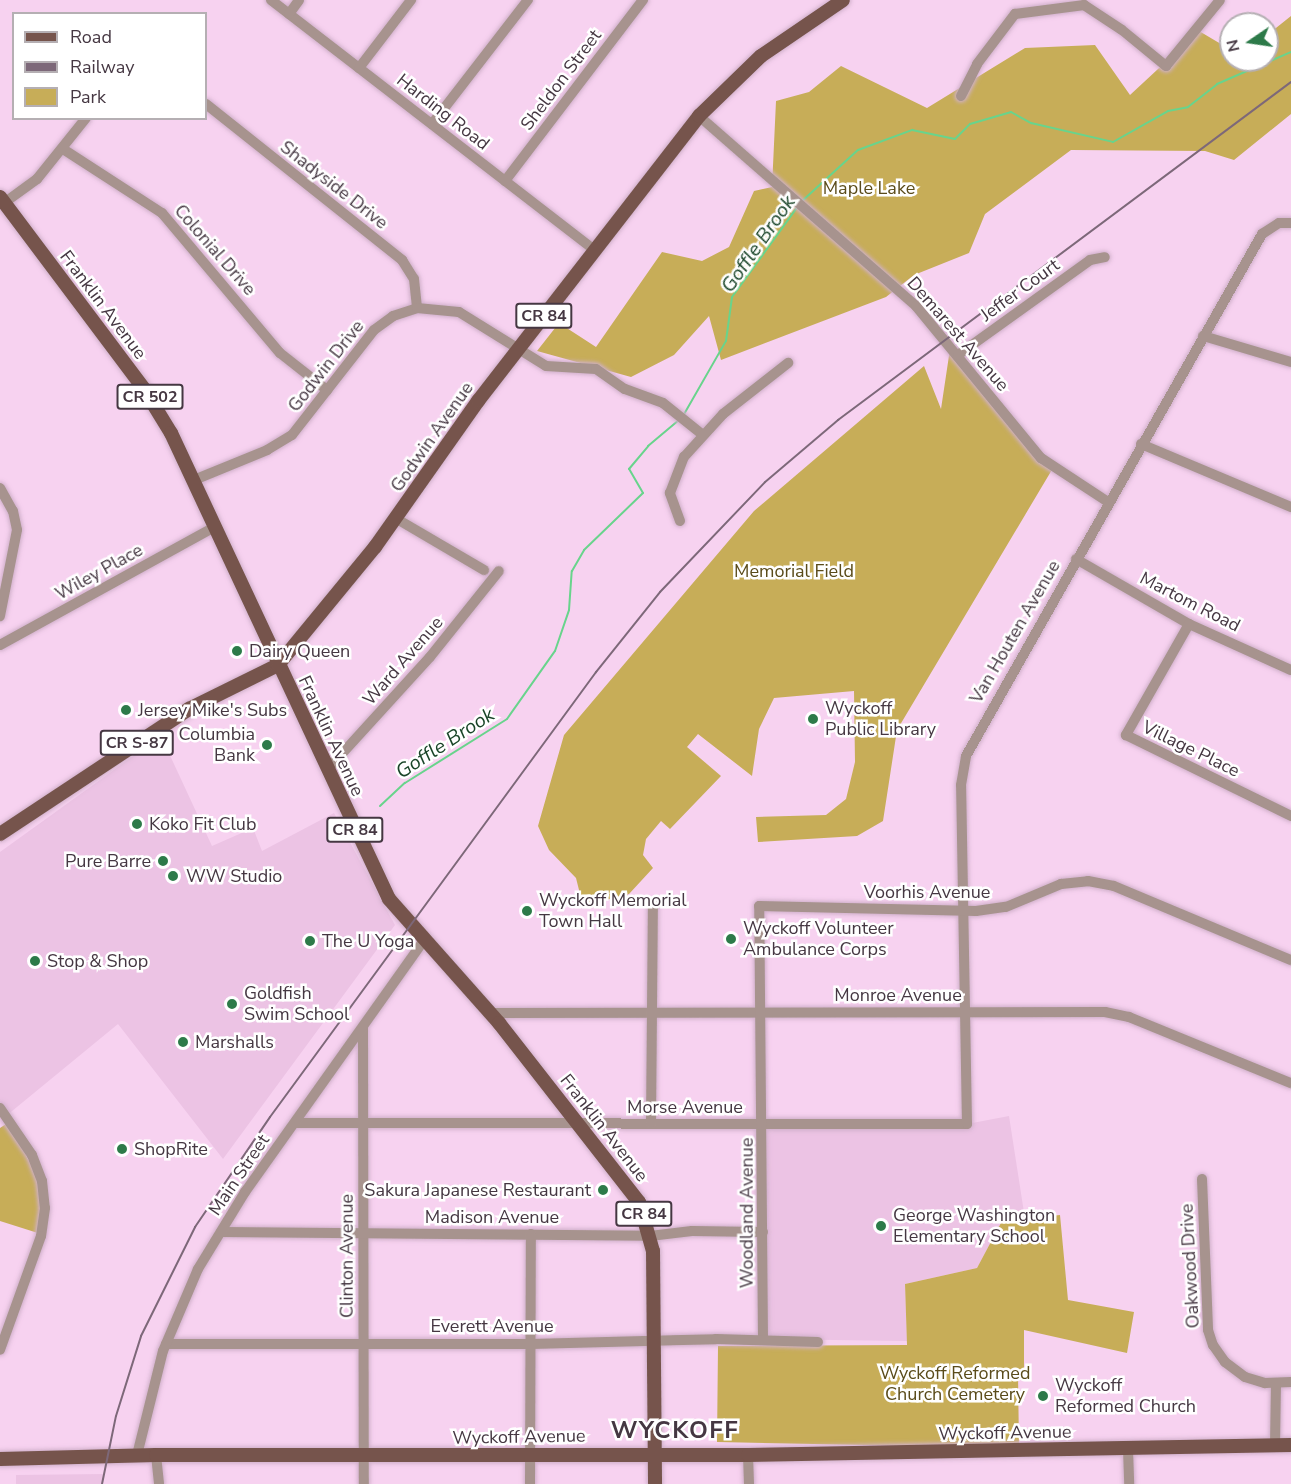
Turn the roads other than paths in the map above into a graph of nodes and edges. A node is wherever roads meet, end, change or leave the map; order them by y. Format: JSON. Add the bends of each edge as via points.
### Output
{"nodes":[{"id":1,"x":271,"y":0,"type":"edge"},
{"id":2,"x":299,"y":0,"type":"edge"},
{"id":3,"x":411,"y":0,"type":"edge"},
{"id":4,"x":528,"y":0,"type":"edge"},
{"id":5,"x":643,"y":0,"type":"edge"},
{"id":6,"x":843,"y":0,"type":"edge"},
{"id":7,"x":1213,"y":2,"type":"edge"},
{"id":8,"x":289,"y":14,"type":"junction"},
{"id":9,"x":359,"y":68,"type":"junction"},
{"id":10,"x":961,"y":96,"type":"dead end"},
{"id":11,"x":207,"y":105,"type":"edge"},
{"id":12,"x":699,"y":116,"type":"junction"},
{"id":13,"x":85,"y":120,"type":"edge"},
{"id":14,"x":432,"y":124,"type":"junction"},
{"id":15,"x":63,"y":149,"type":"junction"},
{"id":16,"x":505,"y":181,"type":"junction"},
{"id":17,"x":2,"y":200,"type":"edge"},
{"id":18,"x":1291,"y":223,"type":"edge"},
{"id":19,"x":595,"y":250,"type":"junction"},
{"id":20,"x":1105,"y":257,"type":"dead end"},
{"id":21,"x":417,"y":308,"type":"junction"},
{"id":22,"x":1203,"y":336,"type":"junction"},
{"id":23,"x":518,"y":349,"type":"junction"},
{"id":24,"x":958,"y":355,"type":"junction"},
{"id":25,"x":1291,"y":362,"type":"edge"},
{"id":26,"x":788,"y":363,"type":"dead end"},
{"id":27,"x":327,"y":390,"type":"junction"},
{"id":28,"x":703,"y":435,"type":"junction"},
{"id":29,"x":1141,"y":444,"type":"junction"},
{"id":30,"x":194,"y":480,"type":"junction"},
{"id":31,"x":0,"y":488,"type":"edge"},
{"id":32,"x":1108,"y":501,"type":"junction"},
{"id":33,"x":1291,"y":507,"type":"edge"},
{"id":34,"x":397,"y":519,"type":"junction"},
{"id":35,"x":680,"y":521,"type":"dead end"},
{"id":36,"x":215,"y":527,"type":"junction"},
{"id":37,"x":1076,"y":559,"type":"junction"},
{"id":38,"x":484,"y":570,"type":"dead end"},
{"id":39,"x":499,"y":571,"type":"dead end"},
{"id":40,"x":0,"y":616,"type":"edge"},
{"id":41,"x":1189,"y":624,"type":"junction"},
{"id":42,"x":0,"y":645,"type":"edge"},
{"id":43,"x":278,"y":665,"type":"junction"},
{"id":44,"x":1291,"y":670,"type":"edge"},
{"id":45,"x":328,"y":769,"type":"junction"},
{"id":46,"x":1291,"y":816,"type":"edge"},
{"id":47,"x":0,"y":834,"type":"edge"},
{"id":48,"x":653,"y":905,"type":"dead end"},
{"id":49,"x":759,"y":906,"type":"joint"},
{"id":50,"x":963,"y":910,"type":"junction"},
{"id":51,"x":424,"y":940,"type":"junction"},
{"id":52,"x":1291,"y":960,"type":"edge"},
{"id":53,"x":965,"y":1011,"type":"junction"},
{"id":54,"x":491,"y":1013,"type":"junction"},
{"id":55,"x":652,"y":1013,"type":"junction"},
{"id":56,"x":762,"y":1013,"type":"junction"},
{"id":57,"x":363,"y":1028,"type":"junction"},
{"id":58,"x":1291,"y":1083,"type":"edge"},
{"id":59,"x":0,"y":1108,"type":"edge"},
{"id":60,"x":579,"y":1121,"type":"junction"},
{"id":61,"x":295,"y":1123,"type":"junction"},
{"id":62,"x":363,"y":1123,"type":"junction"},
{"id":63,"x":651,"y":1124,"type":"junction"},
{"id":64,"x":763,"y":1124,"type":"junction"},
{"id":65,"x":967,"y":1124,"type":"joint"},
{"id":66,"x":1202,"y":1179,"type":"dead end"},
{"id":67,"x":221,"y":1232,"type":"junction"},
{"id":68,"x":763,"y":1232,"type":"junction"},
{"id":69,"x":363,"y":1233,"type":"junction"},
{"id":70,"x":531,"y":1234,"type":"junction"},
{"id":71,"x":650,"y":1236,"type":"junction"},
{"id":72,"x":763,"y":1339,"type":"junction"},
{"id":73,"x":654,"y":1340,"type":"junction"},
{"id":74,"x":818,"y":1342,"type":"dead end"},
{"id":75,"x":363,"y":1343,"type":"junction"},
{"id":76,"x":166,"y":1344,"type":"junction"},
{"id":77,"x":531,"y":1344,"type":"junction"},
{"id":78,"x":0,"y":1350,"type":"edge"},
{"id":79,"x":1291,"y":1382,"type":"edge"},
{"id":80,"x":1276,"y":1384,"type":"junction"},
{"id":81,"x":1275,"y":1446,"type":"junction"},
{"id":82,"x":1291,"y":1446,"type":"edge"},
{"id":83,"x":1128,"y":1449,"type":"junction"},
{"id":84,"x":656,"y":1453,"type":"junction"},
{"id":85,"x":137,"y":1455,"type":"junction"},
{"id":86,"x":156,"y":1455,"type":"junction"},
{"id":87,"x":530,"y":1455,"type":"junction"},
{"id":88,"x":748,"y":1455,"type":"junction"},
{"id":89,"x":365,"y":1457,"type":"junction"},
{"id":90,"x":0,"y":1459,"type":"edge"},
{"id":91,"x":159,"y":1484,"type":"edge"},
{"id":92,"x":364,"y":1484,"type":"edge"},
{"id":93,"x":530,"y":1484,"type":"edge"},
{"id":94,"x":656,"y":1484,"type":"edge"},
{"id":95,"x":749,"y":1484,"type":"edge"},
{"id":96,"x":1129,"y":1484,"type":"edge"}],
"edges":[{"from":1,"to":8,"type":"street","name":"Harding Road"},
{"from":2,"to":8,"type":"street"},
{"from":3,"to":9,"type":"street"},
{"from":4,"to":14,"type":"street"},
{"from":5,"to":16,"type":"street","name":"Sheldon Street"},
{"from":6,"to":12,"type":"main road","name":"Godwin Avenue","number":"CR 84","via":[[761,56]]},
{"from":7,"to":10,"type":"street","via":[[1166,66],[1084,5],[1015,14],[977,64]]},
{"from":8,"to":9,"type":"street","name":"Harding Road"},
{"from":9,"to":14,"type":"street","name":"Harding Road"},
{"from":11,"to":21,"type":"street","name":"Shadyside Drive","via":[[402,260],[414,279]]},
{"from":12,"to":19,"type":"main road","name":"Godwin Avenue","number":"CR 84"},
{"from":12,"to":24,"type":"street","name":"Demarest Avenue","via":[[888,279],[916,306],[949,350]]},
{"from":13,"to":15,"type":"street"},
{"from":14,"to":16,"type":"street","name":"Harding Road"},
{"from":15,"to":17,"type":"street","via":[[28,188]]},
{"from":15,"to":27,"type":"street","name":"Colonial Drive","via":[[162,213],[280,353]]},
{"from":16,"to":19,"type":"street","name":"Harding Road"},
{"from":17,"to":30,"type":"main road","name":"Franklin Avenue","number":"CR 502","via":[[144,389]]},
{"from":18,"to":22,"type":"street","name":"Van Houten Avenue","via":[[1280,223],[1262,234]]},
{"from":19,"to":23,"type":"main road","name":"Godwin Avenue","number":"CR 84"},
{"from":20,"to":24,"type":"street","name":"Jeffer Court","via":[[1090,260]]},
{"from":21,"to":23,"type":"street","name":"Godwin Drive","via":[[459,312]]},
{"from":21,"to":27,"type":"street","name":"Godwin Drive","via":[[393,316],[374,330]]},
{"from":22,"to":25,"type":"street"},
{"from":22,"to":29,"type":"street","name":"Van Houten Avenue"},
{"from":23,"to":28,"type":"street","name":"Godwin Drive","via":[[546,366],[596,369],[625,389],[663,403]]},
{"from":23,"to":34,"type":"main road","name":"Godwin Avenue","number":"CR 84"},
{"from":24,"to":32,"type":"street","name":"Demarest Avenue","via":[[1041,458]]},
{"from":26,"to":28,"type":"street","via":[[723,414]]},
{"from":27,"to":30,"type":"street","name":"Godwin Drive","via":[[291,435],[267,450]]},
{"from":28,"to":35,"type":"street","via":[[684,457],[671,485],[670,501]]},
{"from":29,"to":32,"type":"street","name":"Van Houten Avenue"},
{"from":29,"to":33,"type":"street"},
{"from":30,"to":36,"type":"main road","name":"Franklin Avenue","number":"CR 502"},
{"from":31,"to":40,"type":"street","via":[[13,511],[17,531]]},
{"from":32,"to":37,"type":"street","name":"Van Houten Avenue"},
{"from":34,"to":38,"type":"street"},
{"from":34,"to":43,"type":"main road","name":"Godwin Avenue","number":"CR 84"},
{"from":36,"to":42,"type":"street","name":"Wiley Place"},
{"from":36,"to":43,"type":"main road","name":"Franklin Avenue","number":"CR 502"},
{"from":37,"to":41,"type":"street","name":"Martom Road"},
{"from":37,"to":50,"type":"street","name":"Van Houten Avenue","via":[[966,756],[961,785]]},
{"from":39,"to":45,"type":"street","name":"Ward Avenue","via":[[430,657]]},
{"from":41,"to":44,"type":"street","name":"Martom Road"},
{"from":41,"to":46,"type":"street","name":"Village Place","via":[[1126,735]]},
{"from":43,"to":45,"type":"main road","name":"Franklin Avenue","number":"CR 84"},
{"from":43,"to":47,"type":"main road","name":"Godwin Avenue","number":"CR S-87","via":[[189,709]]},
{"from":45,"to":51,"type":"main road","name":"Franklin Avenue","number":"CR 84","via":[[382,887]]},
{"from":48,"to":55,"type":"street"},
{"from":49,"to":50,"type":"street","name":"Voorhis Avenue"},
{"from":49,"to":56,"type":"street","name":"Woodland Avenue"},
{"from":50,"to":52,"type":"street","name":"Voorhis Avenue","via":[[1006,907],[1061,884],[1101,883]]},
{"from":50,"to":53,"type":"street","name":"Van Houten Avenue"},
{"from":51,"to":54,"type":"main road","name":"Franklin Avenue","number":"CR 84"},
{"from":51,"to":57,"type":"street","name":"Main Street"},
{"from":53,"to":56,"type":"street","name":"Monroe Avenue"},
{"from":53,"to":58,"type":"street","name":"Monroe Avenue","via":[[1117,1013]]},
{"from":53,"to":65,"type":"street","name":"Van Houten Avenue"},
{"from":54,"to":55,"type":"street","name":"Monroe Avenue"},
{"from":54,"to":60,"type":"main road","name":"Franklin Avenue","number":"CR 84"},
{"from":55,"to":56,"type":"street","name":"Monroe Avenue"},
{"from":55,"to":63,"type":"street"},
{"from":56,"to":64,"type":"street","name":"Woodland Avenue"},
{"from":57,"to":61,"type":"street","name":"Main Street"},
{"from":57,"to":62,"type":"street","name":"Clinton Avenue"},
{"from":59,"to":78,"type":"street","via":[[33,1155],[45,1208],[41,1236]]},
{"from":60,"to":62,"type":"street","name":"Morse Avenue"},
{"from":60,"to":63,"type":"street","name":"Morse Avenue"},
{"from":60,"to":71,"type":"main road","name":"Franklin Avenue","number":"CR 84","via":[[639,1202]]},
{"from":61,"to":62,"type":"street","name":"Morse Avenue"},
{"from":61,"to":67,"type":"street","name":"Main Street"},
{"from":62,"to":69,"type":"street","name":"Clinton Avenue"},
{"from":63,"to":64,"type":"street","name":"Morse Avenue"},
{"from":64,"to":65,"type":"street","name":"Morse Avenue"},
{"from":64,"to":68,"type":"street","name":"Woodland Avenue"},
{"from":66,"to":80,"type":"street","name":"Oakwood Drive","via":[[1209,1335],[1218,1354],[1233,1369],[1256,1381]]},
{"from":67,"to":69,"type":"street","name":"Madison Avenue"},
{"from":67,"to":76,"type":"street","name":"Main Street","via":[[184,1299]]},
{"from":68,"to":71,"type":"street","name":"Madison Avenue"},
{"from":68,"to":72,"type":"street","name":"Woodland Avenue"},
{"from":69,"to":70,"type":"street","name":"Madison Avenue"},
{"from":69,"to":75,"type":"street","name":"Clinton Avenue"},
{"from":70,"to":71,"type":"street","name":"Madison Avenue"},
{"from":70,"to":77,"type":"street"},
{"from":71,"to":73,"type":"main road","name":"Franklin Avenue","number":"CR 84"},
{"from":72,"to":73,"type":"street","name":"Everett Avenue"},
{"from":72,"to":74,"type":"street","name":"Everett Avenue"},
{"from":73,"to":77,"type":"street","name":"Everett Avenue"},
{"from":73,"to":84,"type":"main road","name":"Franklin Avenue","number":"CR 84"},
{"from":75,"to":76,"type":"street","name":"Everett Avenue"},
{"from":75,"to":77,"type":"street","name":"Everett Avenue"},
{"from":75,"to":89,"type":"street","name":"Clinton Avenue"},
{"from":76,"to":85,"type":"street","name":"Main Street"},
{"from":77,"to":87,"type":"street"},
{"from":79,"to":80,"type":"street"},
{"from":80,"to":81,"type":"street"},
{"from":81,"to":82,"type":"main road","name":"Wyckoff Avenue"},
{"from":81,"to":83,"type":"main road","name":"Wyckoff Avenue"},
{"from":83,"to":88,"type":"main road","name":"Wyckoff Avenue"},
{"from":83,"to":96,"type":"street"},
{"from":84,"to":87,"type":"main road","name":"Wyckoff Avenue"},
{"from":84,"to":88,"type":"main road","name":"Wyckoff Avenue"},
{"from":84,"to":94,"type":"main road","name":"Franklin Avenue","number":"CR 84"},
{"from":85,"to":86,"type":"main road","name":"Wyckoff Avenue"},
{"from":85,"to":90,"type":"main road","name":"Wyckoff Avenue"},
{"from":86,"to":89,"type":"main road","name":"Wyckoff Avenue"},
{"from":86,"to":91,"type":"street"},
{"from":87,"to":89,"type":"main road","name":"Wyckoff Avenue"},
{"from":87,"to":93,"type":"street"},
{"from":88,"to":95,"type":"street"},
{"from":89,"to":92,"type":"street","name":"Clinton Avenue"}]}
